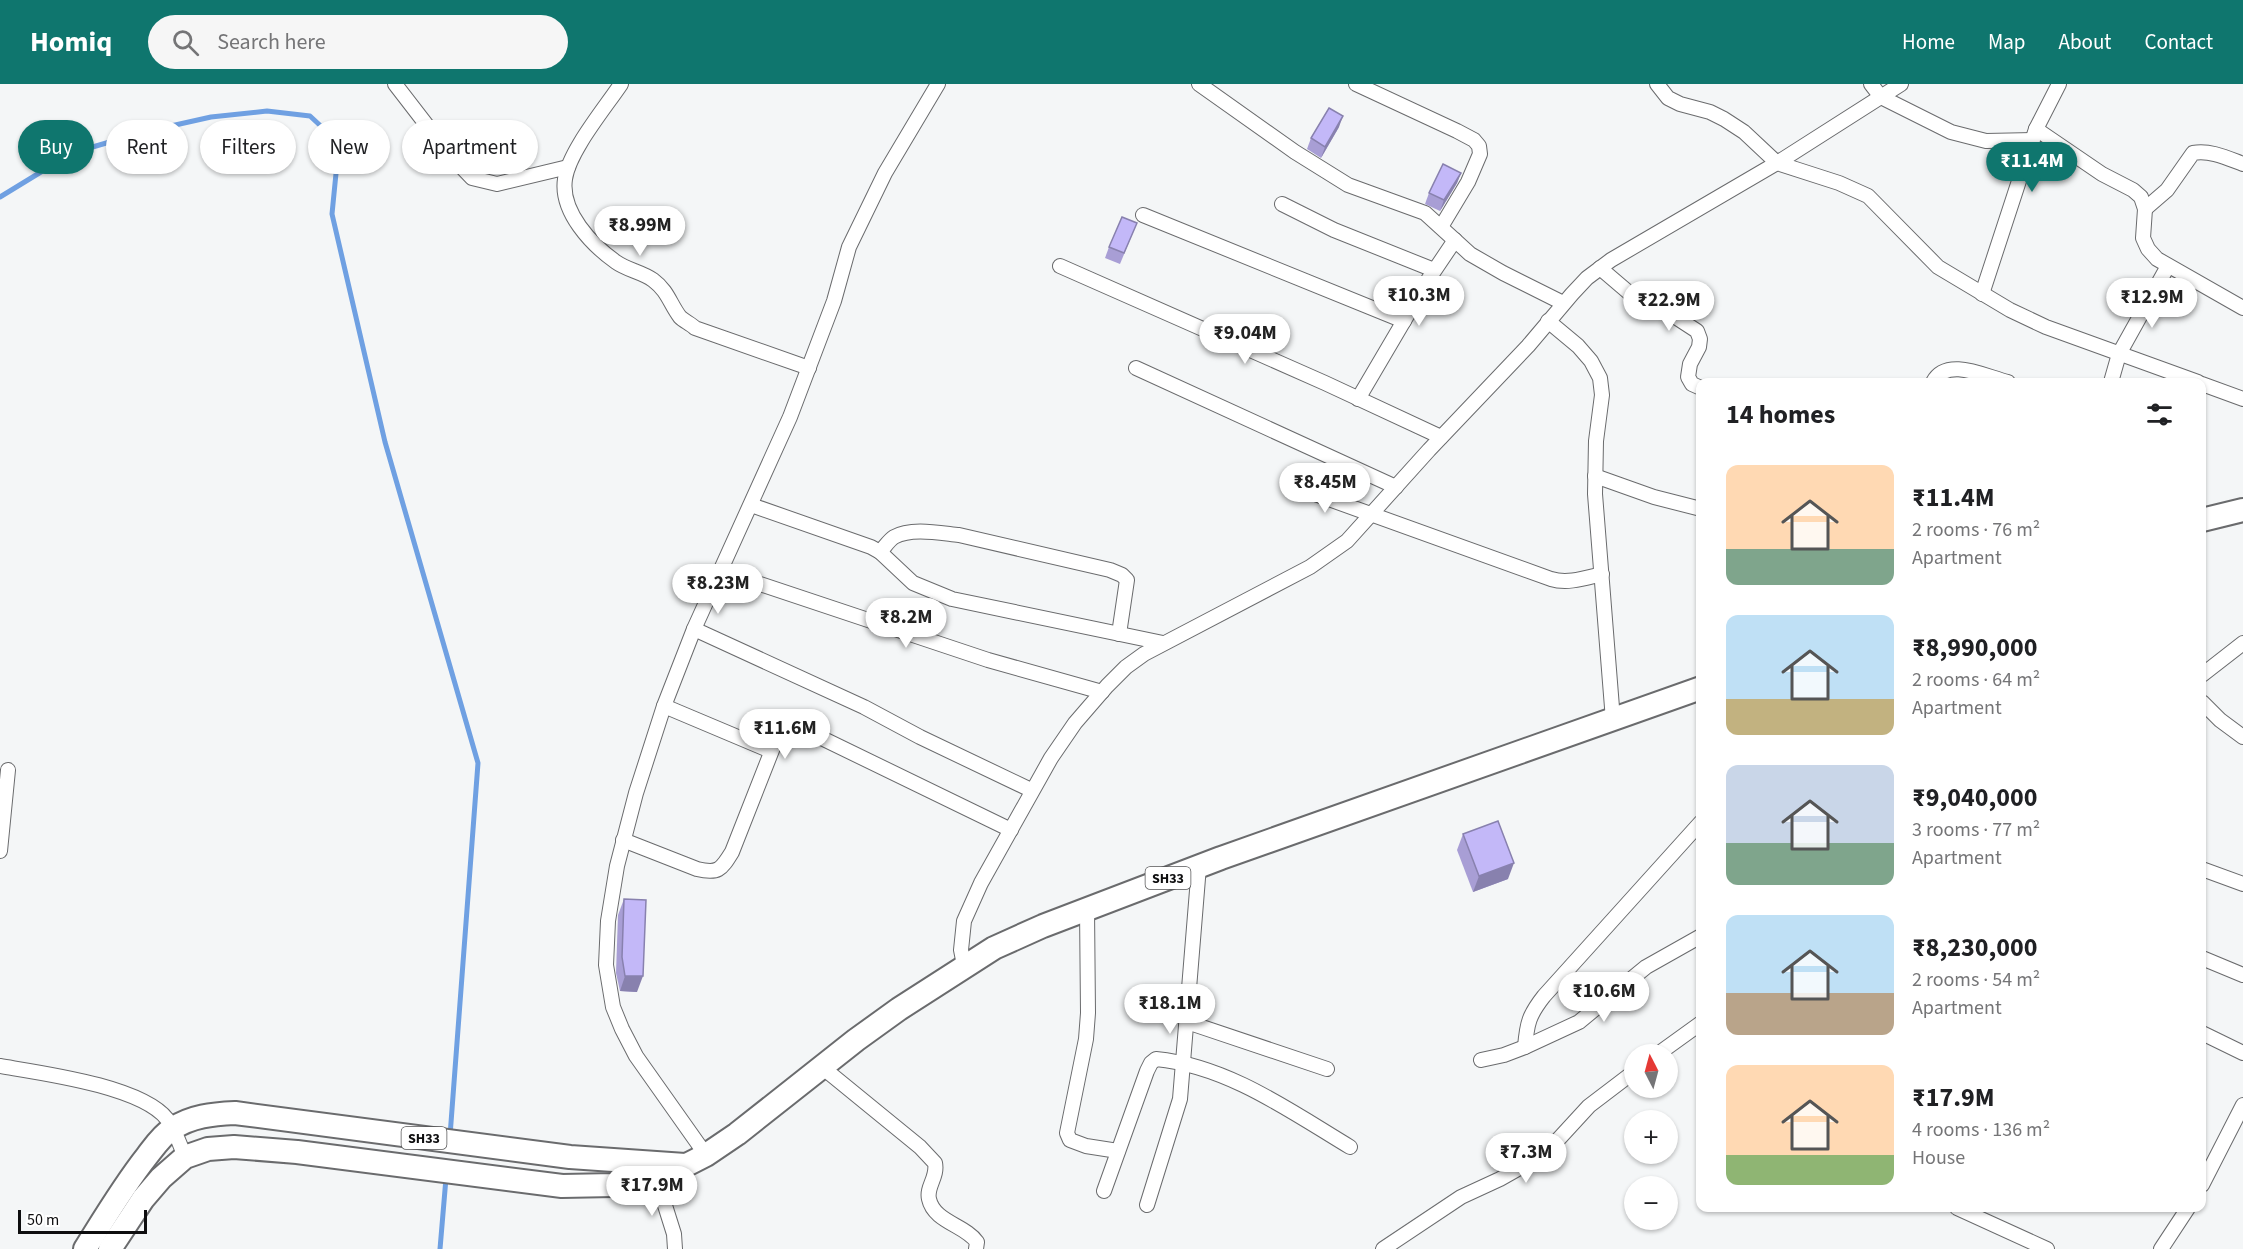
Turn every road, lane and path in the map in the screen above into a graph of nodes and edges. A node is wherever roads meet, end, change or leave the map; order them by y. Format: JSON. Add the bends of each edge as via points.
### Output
{"nodes":[{"id":1,"x":395,"y":84,"type":"edge"},
{"id":2,"x":621,"y":84,"type":"edge"},
{"id":3,"x":939,"y":84,"type":"edge"},
{"id":4,"x":1199,"y":84,"type":"edge"},
{"id":5,"x":1657,"y":84,"type":"edge"},
{"id":6,"x":1871,"y":84,"type":"edge"},
{"id":7,"x":1901,"y":84,"type":"edge"},
{"id":8,"x":2059,"y":84,"type":"edge"},
{"id":9,"x":1360,"y":85,"type":"edge"},
{"id":10,"x":1881,"y":97,"type":"junction"},
{"id":11,"x":2035,"y":134,"type":"junction"},
{"id":12,"x":1777,"y":163,"type":"junction"},
{"id":13,"x":2243,"y":164,"type":"edge"},
{"id":14,"x":568,"y":167,"type":"junction"},
{"id":15,"x":1282,"y":204,"type":"dead end"},
{"id":16,"x":2145,"y":209,"type":"junction"},
{"id":17,"x":1143,"y":215,"type":"dead end"},
{"id":18,"x":1441,"y":227,"type":"junction"},
{"id":19,"x":1455,"y":240,"type":"junction"},
{"id":20,"x":1060,"y":266,"type":"dead end"},
{"id":21,"x":2168,"y":266,"type":"junction"},
{"id":22,"x":1600,"y":268,"type":"junction"},
{"id":23,"x":1434,"y":270,"type":"junction"},
{"id":24,"x":1982,"y":294,"type":"junction"},
{"id":25,"x":1563,"y":303,"type":"junction"},
{"id":26,"x":2243,"y":308,"type":"edge"},
{"id":27,"x":1404,"y":321,"type":"junction"},
{"id":28,"x":1548,"y":321,"type":"junction"},
{"id":29,"x":2119,"y":354,"type":"junction"},
{"id":30,"x":809,"y":368,"type":"junction"},
{"id":31,"x":1136,"y":368,"type":"dead end"},
{"id":32,"x":1936,"y":378,"type":"edge"},
{"id":33,"x":1992,"y":378,"type":"edge"},
{"id":34,"x":2112,"y":378,"type":"edge"},
{"id":35,"x":2184,"y":378,"type":"edge"},
{"id":36,"x":1696,"y":385,"type":"edge"},
{"id":37,"x":2206,"y":386,"type":"edge"},
{"id":38,"x":1358,"y":399,"type":"junction"},
{"id":39,"x":2243,"y":399,"type":"edge"},
{"id":40,"x":1441,"y":437,"type":"junction"},
{"id":41,"x":1595,"y":476,"type":"junction"},
{"id":42,"x":1290,"y":485,"type":"dead end"},
{"id":43,"x":1396,"y":486,"type":"junction"},
{"id":44,"x":751,"y":505,"type":"junction"},
{"id":45,"x":1696,"y":508,"type":"edge"},
{"id":46,"x":2243,"y":510,"type":"edge"},
{"id":47,"x":1371,"y":514,"type":"junction"},
{"id":48,"x":2206,"y":519,"type":"edge"},
{"id":49,"x":880,"y":552,"type":"junction"},
{"id":50,"x":721,"y":571,"type":"junction"},
{"id":51,"x":1602,"y":574,"type":"junction"},
{"id":52,"x":694,"y":629,"type":"junction"},
{"id":53,"x":1119,"y":633,"type":"junction"},
{"id":54,"x":1163,"y":643,"type":"junction"},
{"id":55,"x":2243,"y":643,"type":"edge"},
{"id":56,"x":2206,"y":672,"type":"edge"},
{"id":57,"x":1696,"y":690,"type":"edge"},
{"id":58,"x":1102,"y":692,"type":"junction"},
{"id":59,"x":2206,"y":705,"type":"edge"},
{"id":60,"x":664,"y":706,"type":"junction"},
{"id":61,"x":1613,"y":720,"type":"junction"},
{"id":62,"x":2243,"y":737,"type":"edge"},
{"id":63,"x":771,"y":751,"type":"junction"},
{"id":64,"x":8,"y":770,"type":"dead end"},
{"id":65,"x":1031,"y":790,"type":"junction"},
{"id":66,"x":1696,"y":828,"type":"edge"},
{"id":67,"x":1011,"y":830,"type":"junction"},
{"id":68,"x":623,"y":840,"type":"junction"},
{"id":69,"x":0,"y":852,"type":"edge"},
{"id":70,"x":1199,"y":866,"type":"junction"},
{"id":71,"x":2206,"y":870,"type":"edge"},
{"id":72,"x":2243,"y":884,"type":"edge"},
{"id":73,"x":1087,"y":909,"type":"junction"},
{"id":74,"x":1696,"y":939,"type":"edge"},
{"id":75,"x":2206,"y":960,"type":"edge"},
{"id":76,"x":964,"y":965,"type":"junction"},
{"id":77,"x":2243,"y":975,"type":"edge"},
{"id":78,"x":1186,"y":1022,"type":"junction"},
{"id":79,"x":1696,"y":1027,"type":"edge"},
{"id":80,"x":2206,"y":1034,"type":"edge"},
{"id":81,"x":1672,"y":1044,"type":"edge"},
{"id":82,"x":1525,"y":1047,"type":"junction"},
{"id":83,"x":2243,"y":1053,"type":"edge"},
{"id":84,"x":1481,"y":1060,"type":"dead end"},
{"id":85,"x":1183,"y":1061,"type":"junction"},
{"id":86,"x":0,"y":1066,"type":"edge"},
{"id":87,"x":822,"y":1067,"type":"junction"},
{"id":88,"x":1327,"y":1069,"type":"dead end"},
{"id":89,"x":1624,"y":1079,"type":"edge"},
{"id":90,"x":2243,"y":1104,"type":"edge"},
{"id":91,"x":172,"y":1129,"type":"junction"},
{"id":92,"x":1350,"y":1147,"type":"dead end"},
{"id":93,"x":1118,"y":1151,"type":"junction"},
{"id":94,"x":706,"y":1155,"type":"junction"},
{"id":95,"x":185,"y":1157,"type":"junction"},
{"id":96,"x":2206,"y":1158,"type":"edge"},
{"id":97,"x":2213,"y":1164,"type":"junction"},
{"id":98,"x":685,"y":1165,"type":"junction"},
{"id":99,"x":2206,"y":1177,"type":"edge"},
{"id":100,"x":657,"y":1180,"type":"junction"},
{"id":101,"x":1104,"y":1191,"type":"dead end"},
{"id":102,"x":1147,"y":1205,"type":"dead end"},
{"id":103,"x":1967,"y":1212,"type":"edge"},
{"id":104,"x":2185,"y":1212,"type":"edge"},
{"id":105,"x":85,"y":1249,"type":"edge"},
{"id":106,"x":110,"y":1249,"type":"edge"},
{"id":107,"x":675,"y":1249,"type":"edge"},
{"id":108,"x":976,"y":1249,"type":"edge"},
{"id":109,"x":1383,"y":1249,"type":"edge"},
{"id":110,"x":2047,"y":1249,"type":"edge"},
{"id":111,"x":2160,"y":1249,"type":"edge"}],
"edges":[{"from":1,"to":14,"type":"street","via":[[472,178],[497,184]]},
{"from":2,"to":14,"type":"street"},
{"from":3,"to":30,"type":"street","via":[[885,173],[859,225]]},
{"from":4,"to":18,"type":"street","via":[[1348,185],[1425,213]]},
{"from":5,"to":12,"type":"street","via":[[1668,98],[1710,112],[1744,132]]},
{"from":6,"to":10,"type":"street"},
{"from":7,"to":10,"type":"street"},
{"from":8,"to":11,"type":"street"},
{"from":9,"to":18,"type":"street","via":[[1457,131],[1479,146],[1480,154],[1468,182]]},
{"from":10,"to":11,"type":"street","via":[[1969,138],[1986,141]]},
{"from":10,"to":12,"type":"street"},
{"from":11,"to":16,"type":"street","via":[[2133,190],[2141,197]]},
{"from":11,"to":24,"type":"street"},
{"from":12,"to":22,"type":"street"},
{"from":12,"to":24,"type":"street","via":[[1868,196],[1938,267]]},
{"from":13,"to":16,"type":"street","via":[[2215,154],[2193,153],[2167,190]]},
{"from":14,"to":30,"type":"street","via":[[565,180],[569,207],[591,242],[619,264],[662,287],[681,318],[695,328]]},
{"from":15,"to":23,"type":"street","via":[[1334,230]]},
{"from":16,"to":21,"type":"street","via":[[2143,238],[2148,249]]},
{"from":17,"to":27,"type":"street"},
{"from":18,"to":19,"type":"street"},
{"from":19,"to":23,"type":"street"},
{"from":19,"to":25,"type":"street","via":[[1485,263]]},
{"from":20,"to":38,"type":"street"},
{"from":21,"to":26,"type":"street"},
{"from":21,"to":29,"type":"street"},
{"from":22,"to":25,"type":"street"},
{"from":22,"to":36,"type":"street","via":[[1634,297],[1697,331],[1699,347],[1688,377]]},
{"from":23,"to":27,"type":"street"},
{"from":24,"to":29,"type":"street","via":[[2027,319]]},
{"from":25,"to":28,"type":"street"},
{"from":27,"to":38,"type":"street"},
{"from":28,"to":40,"type":"street"},
{"from":28,"to":41,"type":"street","via":[[1578,346],[1600,378]]},
{"from":29,"to":34,"type":"street"},
{"from":29,"to":35,"type":"street"},
{"from":30,"to":44,"type":"street"},
{"from":31,"to":43,"type":"street"},
{"from":32,"to":33,"type":"street","via":[[1946,370],[1958,369]]},
{"from":37,"to":39,"type":"street"},
{"from":38,"to":40,"type":"street"},
{"from":40,"to":43,"type":"street"},
{"from":41,"to":45,"type":"street"},
{"from":41,"to":51,"type":"street"},
{"from":42,"to":47,"type":"street"},
{"from":43,"to":47,"type":"street"},
{"from":44,"to":49,"type":"street"},
{"from":44,"to":50,"type":"street"},
{"from":46,"to":48,"type":"main road"},
{"from":47,"to":51,"type":"street","via":[[1551,579],[1566,581]]},
{"from":47,"to":54,"type":"street","via":[[1347,541],[1310,567]]},
{"from":49,"to":53,"type":"street","via":[[913,583],[952,599]]},
{"from":49,"to":53,"type":"street","via":[[894,537],[939,532],[1110,570],[1127,580]]},
{"from":50,"to":52,"type":"street"},
{"from":50,"to":58,"type":"street","via":[[988,660]]},
{"from":51,"to":61,"type":"street"},
{"from":52,"to":60,"type":"street"},
{"from":52,"to":65,"type":"street"},
{"from":53,"to":54,"type":"street"},
{"from":54,"to":58,"type":"street","via":[[1126,667]]},
{"from":55,"to":56,"type":"street"},
{"from":57,"to":61,"type":"main road","number":"SH33"},
{"from":58,"to":65,"type":"street","via":[[1061,742]]},
{"from":59,"to":62,"type":"street"},
{"from":60,"to":63,"type":"street"},
{"from":60,"to":68,"type":"street"},
{"from":61,"to":70,"type":"main road","number":"SH33"},
{"from":63,"to":67,"type":"street","via":[[783,729],[803,729]]},
{"from":63,"to":68,"type":"street","via":[[732,852],[718,870],[697,869]]},
{"from":64,"to":69,"type":"street"},
{"from":65,"to":67,"type":"street"},
{"from":66,"to":82,"type":"street","via":[[1532,1011]]},
{"from":67,"to":76,"type":"street","via":[[964,921]]},
{"from":68,"to":94,"type":"street","via":[[608,921],[606,965],[613,1007],[636,1056]]},
{"from":70,"to":73,"type":"main road","number":"SH33"},
{"from":70,"to":78,"type":"street"},
{"from":71,"to":72,"type":"street"},
{"from":73,"to":76,"type":"main road","number":"SH33","via":[[1010,940]]},
{"from":73,"to":93,"type":"street","via":[[1086,1039],[1067,1133],[1077,1143]]},
{"from":74,"to":82,"type":"street","via":[[1646,967],[1579,1022]]},
{"from":75,"to":77,"type":"street"},
{"from":76,"to":87,"type":"main road","number":"SH33"},
{"from":78,"to":85,"type":"street"},
{"from":78,"to":88,"type":"street"},
{"from":79,"to":81,"type":"street"},
{"from":80,"to":83,"type":"street"},
{"from":82,"to":84,"type":"street"},
{"from":85,"to":92,"type":"street","via":[[1258,1092]]},
{"from":85,"to":93,"type":"street","via":[[1156,1059],[1150,1063]]},
{"from":85,"to":102,"type":"street","via":[[1180,1099]]},
{"from":86,"to":91,"type":"street","via":[[125,1093],[167,1118]]},
{"from":87,"to":94,"type":"main road","number":"SH33"},
{"from":87,"to":108,"type":"street","via":[[920,1147],[935,1164],[928,1196],[932,1208],[972,1235]]},
{"from":89,"to":109,"type":"street","via":[[1589,1106],[1539,1157],[1461,1197]]},
{"from":90,"to":97,"type":"street"},
{"from":91,"to":95,"type":"street"},
{"from":91,"to":98,"type":"main road","number":"SH33","via":[[190,1119],[235,1113],[570,1157]]},
{"from":91,"to":105,"type":"main road","number":"SH33","via":[[126,1182]]},
{"from":93,"to":101,"type":"street"},
{"from":94,"to":98,"type":"main road","number":"SH33"},
{"from":95,"to":100,"type":"main road","number":"SH33","via":[[208,1149],[234,1147],[562,1186]]},
{"from":95,"to":106,"type":"main road","number":"SH33","via":[[143,1199]]},
{"from":96,"to":97,"type":"street"},
{"from":97,"to":99,"type":"street"},
{"from":98,"to":100,"type":"main road","number":"SH33"},
{"from":100,"to":107,"type":"street"},
{"from":103,"to":110,"type":"street"},
{"from":104,"to":111,"type":"street"}]}
